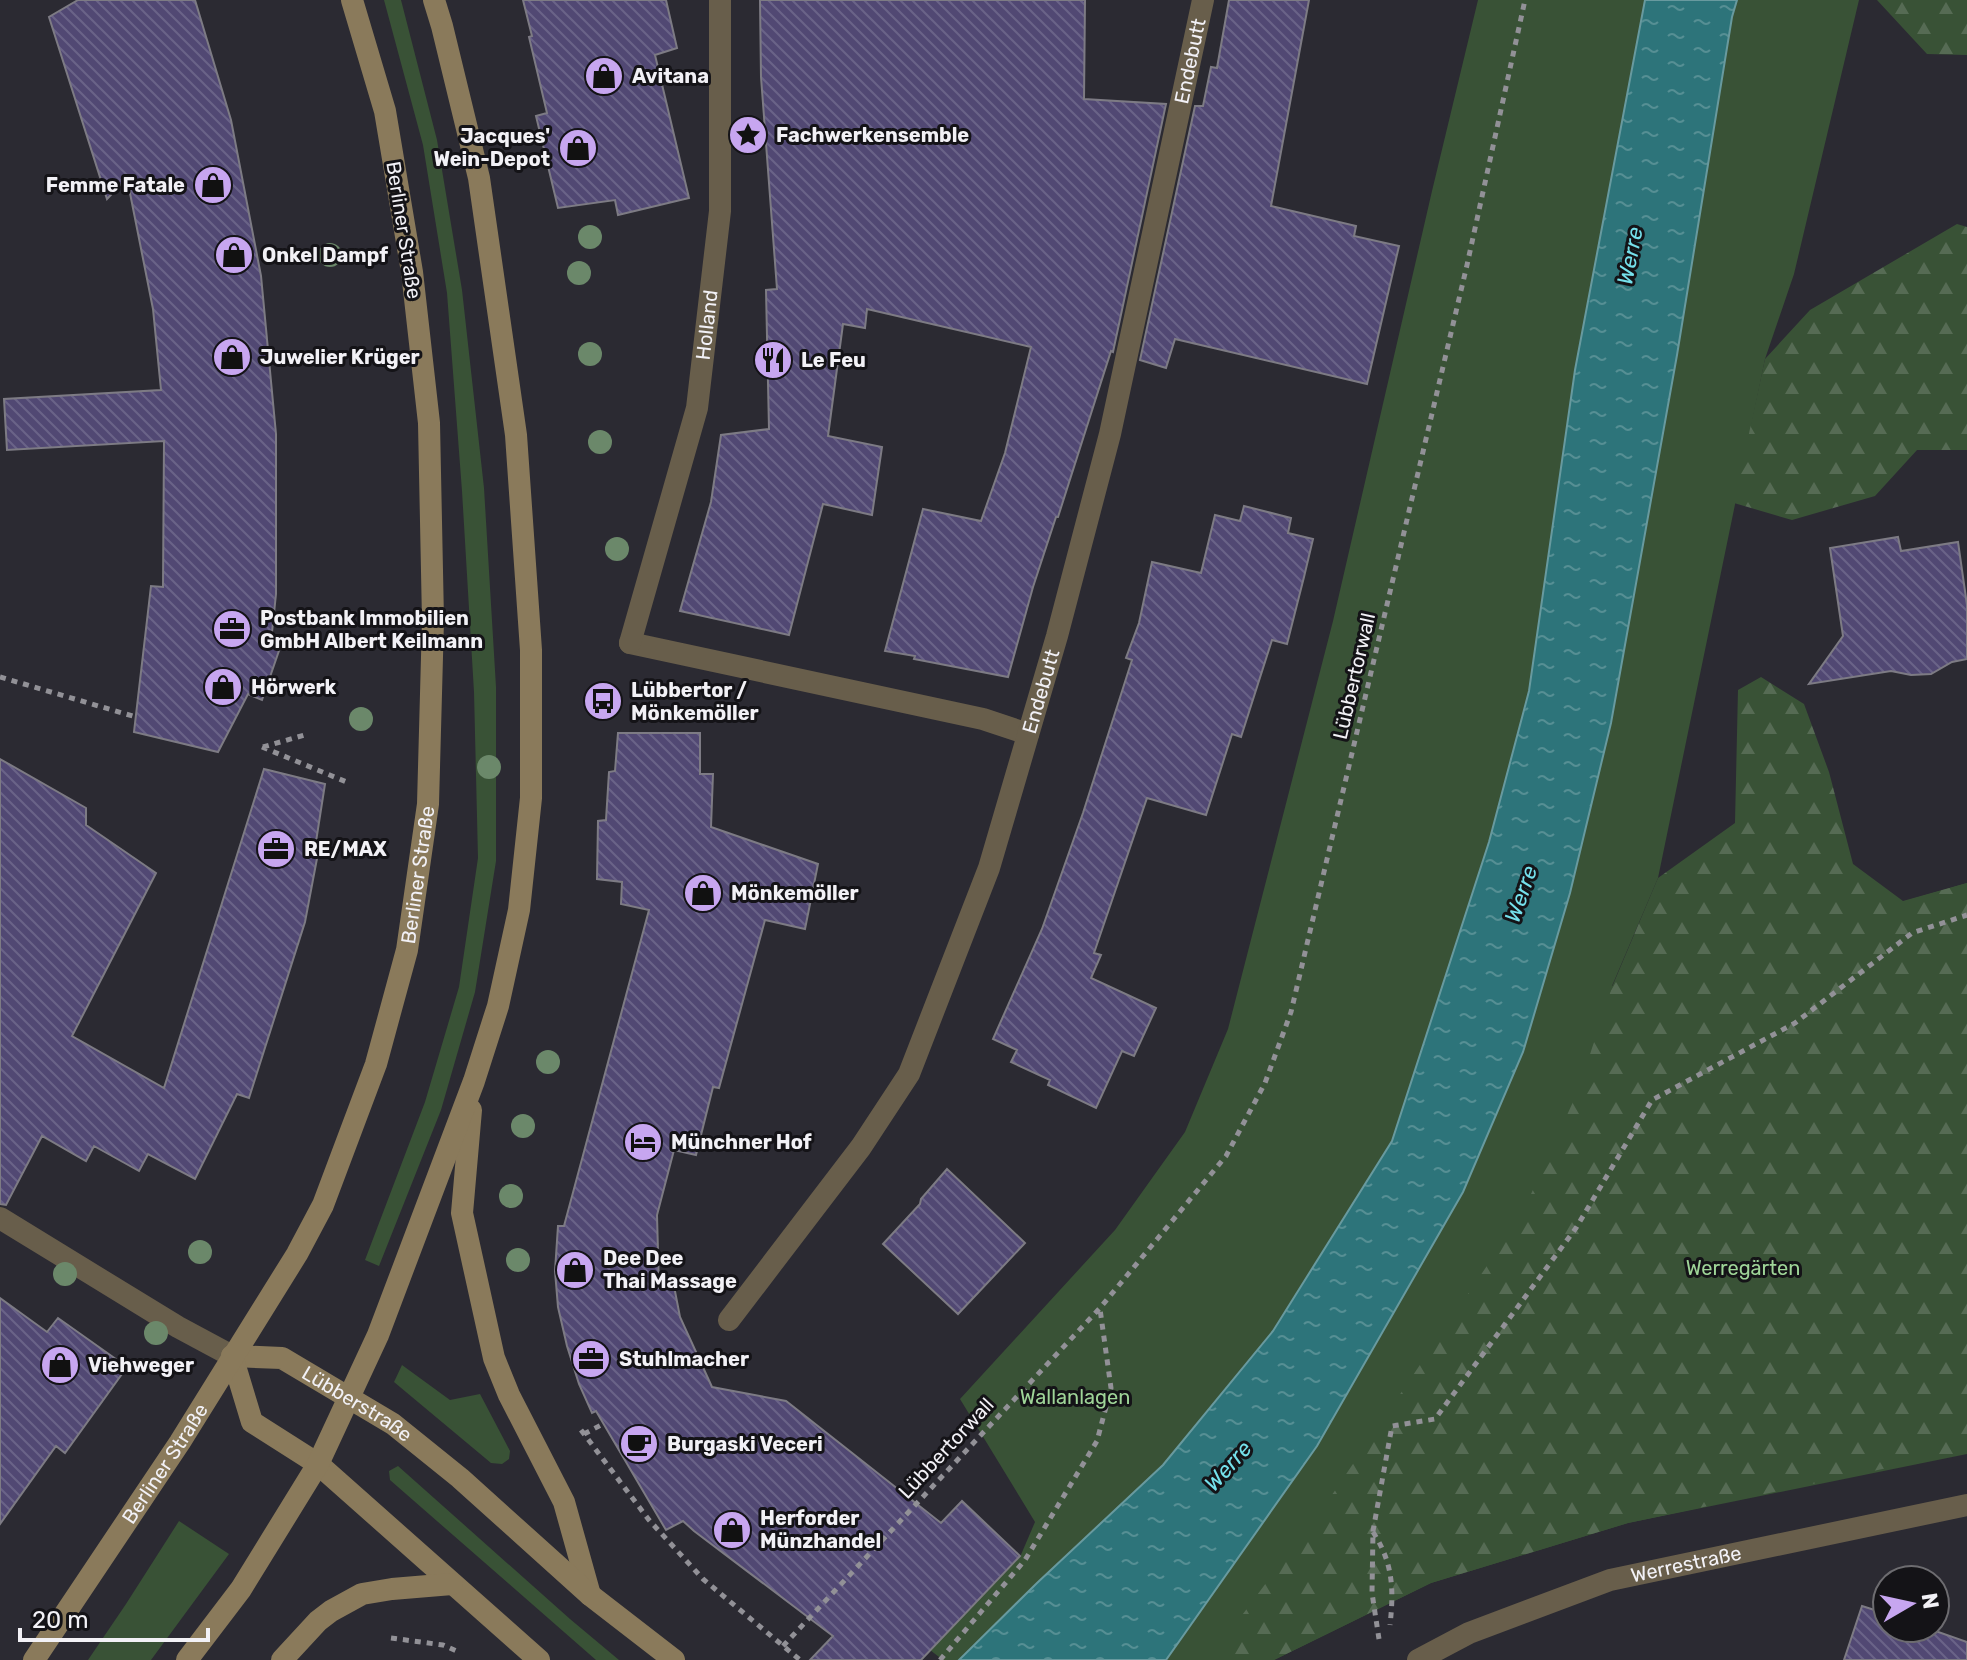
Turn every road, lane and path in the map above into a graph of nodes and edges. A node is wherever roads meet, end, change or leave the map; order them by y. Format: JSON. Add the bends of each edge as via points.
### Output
{"nodes":[{"id":1,"x":352,"y":0,"type":"edge"},
{"id":2,"x":434,"y":0,"type":"edge"},
{"id":3,"x":720,"y":0,"type":"edge"},
{"id":4,"x":1203,"y":0,"type":"edge"},
{"id":5,"x":1525,"y":0,"type":"edge"},
{"id":6,"x":0,"y":677,"type":"edge"},
{"id":7,"x":136,"y":717,"type":"dead end"},
{"id":8,"x":308,"y":734,"type":"dead end"},
{"id":9,"x":1028,"y":734,"type":"junction"},
{"id":10,"x":349,"y":783,"type":"dead end"},
{"id":11,"x":1967,"y":915,"type":"edge"},
{"id":12,"x":474,"y":1081,"type":"junction"},
{"id":13,"x":0,"y":1218,"type":"edge"},
{"id":14,"x":1100,"y":1308,"type":"junction"},
{"id":15,"x":729,"y":1320,"type":"dead end"},
{"id":16,"x":232,"y":1356,"type":"junction"},
{"id":17,"x":350,"y":1398,"type":"junction"},
{"id":18,"x":576,"y":1422,"type":"dead end"},
{"id":19,"x":603,"y":1424,"type":"dead end"},
{"id":20,"x":584,"y":1434,"type":"junction"},
{"id":21,"x":318,"y":1464,"type":"junction"},
{"id":22,"x":1967,"y":1505,"type":"edge"},
{"id":23,"x":1373,"y":1531,"type":"junction"},
{"id":24,"x":452,"y":1584,"type":"junction"},
{"id":25,"x":590,"y":1595,"type":"junction"},
{"id":26,"x":1389,"y":1634,"type":"dead end"},
{"id":27,"x":381,"y":1638,"type":"dead end"},
{"id":28,"x":783,"y":1646,"type":"junction"},
{"id":29,"x":1380,"y":1647,"type":"dead end"},
{"id":30,"x":463,"y":1655,"type":"dead end"},
{"id":31,"x":34,"y":1660,"type":"edge"},
{"id":32,"x":187,"y":1660,"type":"edge"},
{"id":33,"x":282,"y":1660,"type":"edge"},
{"id":34,"x":539,"y":1660,"type":"edge"},
{"id":35,"x":674,"y":1660,"type":"edge"},
{"id":36,"x":800,"y":1660,"type":"edge"},
{"id":37,"x":940,"y":1660,"type":"edge"},
{"id":38,"x":1418,"y":1660,"type":"edge"}],
"edges":[{"from":1,"to":16,"type":"main road","name":"Berliner Straße","via":[[385,111],[412,272],[429,423],[433,620],[428,804],[407,950],[376,1064],[323,1205]]},
{"from":2,"to":12,"type":"main road","via":[[479,178],[516,435],[531,650],[531,798],[519,910],[498,1006]]},
{"from":3,"to":9,"type":"street","name":"Holland","via":[[720,211],[697,408],[630,643],[983,719]]},
{"from":4,"to":9,"type":"street","name":"Endebutt","via":[[1110,434]]},
{"from":5,"to":14,"type":"path","name":"Lübbertorwall","via":[[1291,1012],[1265,1083],[1226,1156]]},
{"from":6,"to":7,"type":"path"},
{"from":8,"to":10,"type":"path","via":[[262,747]]},
{"from":9,"to":15,"type":"street","name":"Endebutt","via":[[989,868],[909,1074],[861,1147]]},
{"from":11,"to":23,"type":"path","via":[[1912,933],[1795,1023],[1652,1100],[1576,1228],[1435,1419],[1392,1426]]},
{"from":12,"to":17,"type":"main road","via":[[389,1310]]},
{"from":12,"to":25,"type":"main road","via":[[462,1213],[494,1358],[564,1502]]},
{"from":13,"to":16,"type":"street","name":"Lübberstraße"},
{"from":14,"to":28,"type":"path","name":"Lübbertorwall"},
{"from":14,"to":37,"type":"path","via":[[1111,1388],[1097,1441],[1025,1560]]},
{"from":16,"to":17,"type":"main road","name":"Lübberstraße","via":[[282,1358]]},
{"from":16,"to":21,"type":"main road","via":[[252,1422]]},
{"from":16,"to":31,"type":"main road","name":"Berliner Straße"},
{"from":17,"to":21,"type":"main road"},
{"from":17,"to":25,"type":"main road","name":"Lübberstraße","via":[[438,1460]]},
{"from":18,"to":20,"type":"path"},
{"from":19,"to":20,"type":"path"},
{"from":20,"to":28,"type":"path","via":[[649,1520],[703,1579]]},
{"from":21,"to":24,"type":"main road"},
{"from":21,"to":32,"type":"main road","via":[[241,1589]]},
{"from":22,"to":38,"type":"street","name":"Werrestraße","via":[[1610,1580],[1469,1633]]},
{"from":23,"to":26,"type":"path","via":[[1385,1551],[1393,1595]]},
{"from":23,"to":29,"type":"path","via":[[1372,1593]]},
{"from":24,"to":33,"type":"main road","via":[[362,1594],[318,1621]]},
{"from":24,"to":34,"type":"main road"},
{"from":25,"to":35,"type":"main road","name":"Lübberstraße"},
{"from":27,"to":30,"type":"path","via":[[443,1645]]},
{"from":28,"to":36,"type":"path"}]}
